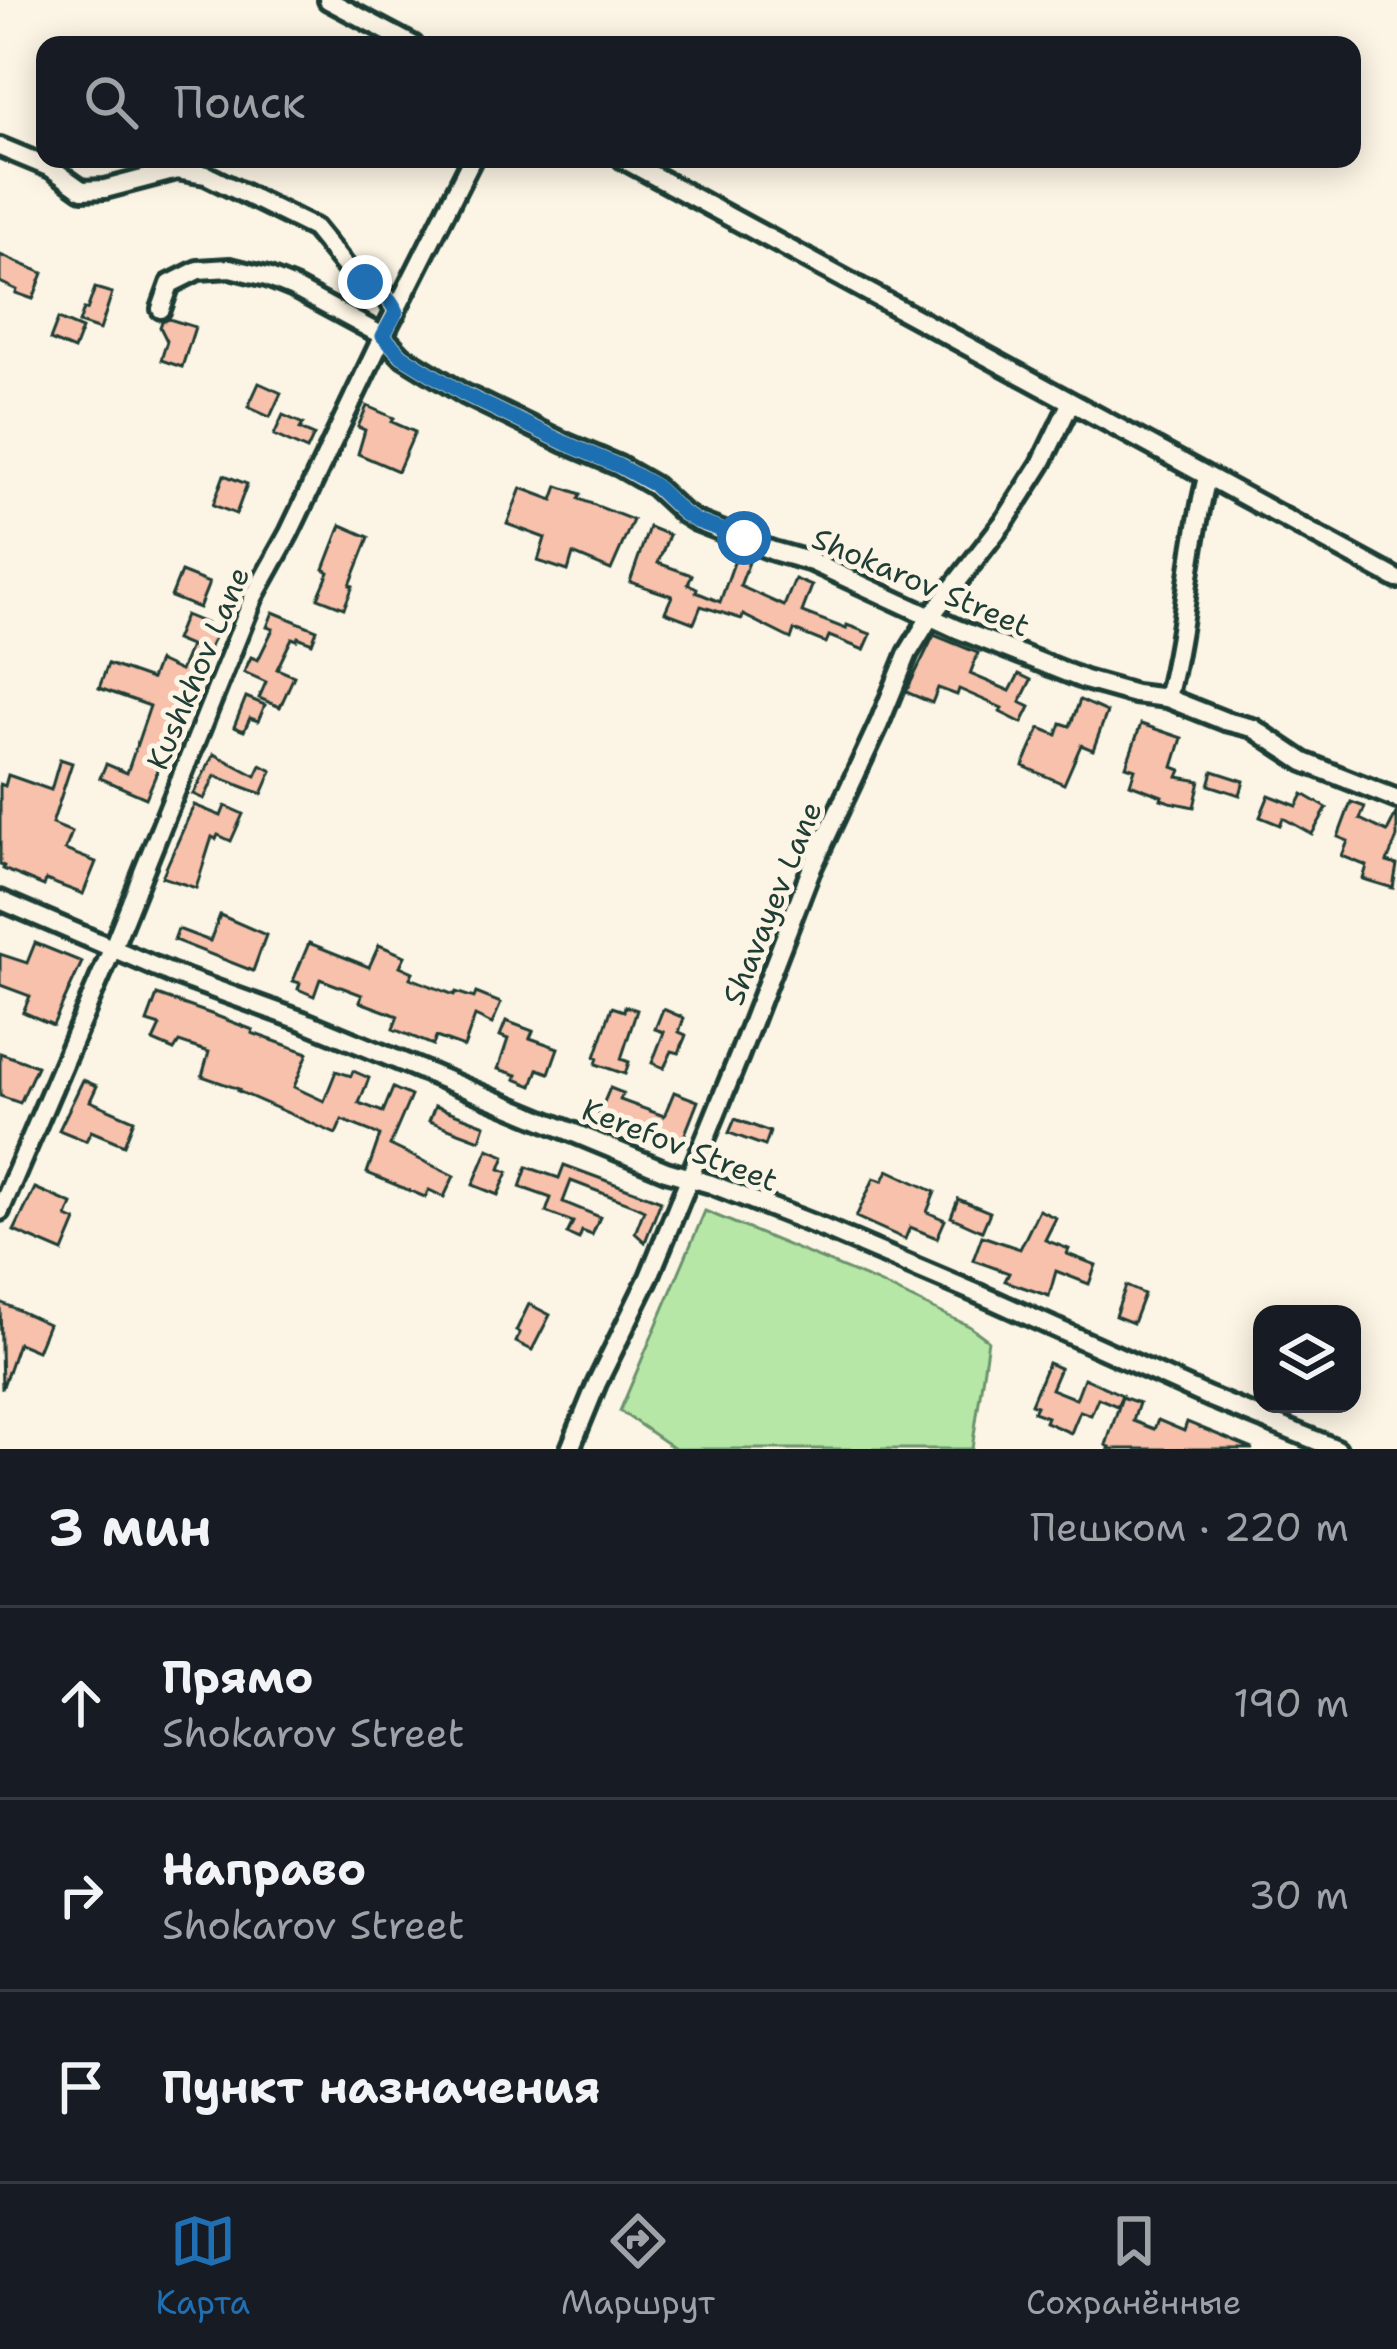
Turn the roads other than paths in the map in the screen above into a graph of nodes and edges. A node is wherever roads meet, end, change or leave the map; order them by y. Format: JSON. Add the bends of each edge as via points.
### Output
{"nodes":[{"id":1,"x":328,"y":0,"type":"edge"},
{"id":2,"x":395,"y":36,"type":"edge"},
{"id":3,"x":0,"y":147,"type":"edge"},
{"id":4,"x":36,"y":162,"type":"edge"},
{"id":5,"x":51,"y":168,"type":"edge"},
{"id":6,"x":468,"y":168,"type":"edge"},
{"id":7,"x":639,"y":168,"type":"edge"},
{"id":8,"x":161,"y":309,"type":"dead end"},
{"id":9,"x":396,"y":312,"type":"junction"},
{"id":10,"x":383,"y":336,"type":"junction"},
{"id":11,"x":1070,"y":404,"type":"junction"},
{"id":12,"x":1207,"y":477,"type":"junction"},
{"id":13,"x":1397,"y":579,"type":"edge"},
{"id":14,"x":930,"y":617,"type":"junction"},
{"id":15,"x":1167,"y":698,"type":"junction"},
{"id":16,"x":1397,"y":800,"type":"edge"},
{"id":17,"x":0,"y":900,"type":"edge"},
{"id":18,"x":113,"y":947,"type":"junction"},
{"id":19,"x":689,"y":1178,"type":"junction"},
{"id":20,"x":0,"y":1210,"type":"edge"},
{"id":21,"x":571,"y":1449,"type":"edge"},
{"id":22,"x":1337,"y":1449,"type":"edge"}],
"edges":[{"from":1,"to":2,"type":"street"},
{"from":3,"to":4,"type":"street"},
{"from":5,"to":9,"type":"street","via":[[82,190],[177,170],[206,176],[314,228]]},
{"from":6,"to":9,"type":"street","name":"Kushkhov Lane"},
{"from":7,"to":11,"type":"street"},
{"from":8,"to":10,"type":"street","name":"Shokarov Street","via":[[170,284],[184,275],[230,268],[294,288]]},
{"from":9,"to":10,"type":"street","name":"Kushkhov Lane"},
{"from":10,"to":14,"type":"street","name":"Shokarov Street","via":[[453,388],[654,485],[696,521],[812,562]]},
{"from":10,"to":18,"type":"street","name":"Kushkhov Lane","via":[[254,596]]},
{"from":11,"to":12,"type":"street"},
{"from":11,"to":14,"type":"street","name":"Shavayev Lane","via":[[1006,519]]},
{"from":12,"to":13,"type":"street"},
{"from":12,"to":15,"type":"street"},
{"from":14,"to":15,"type":"street","name":"Shokarov Street","via":[[1101,686]]},
{"from":14,"to":19,"type":"street","name":"Shavayev Lane","via":[[810,872]]},
{"from":15,"to":16,"type":"street","name":"Shokarov Street","via":[[1253,728],[1304,762]]},
{"from":17,"to":18,"type":"street","name":"Kerefov Street"},
{"from":18,"to":19,"type":"street","name":"Kerefov Street"},
{"from":18,"to":20,"type":"street","name":"Kushkhov Lane"},
{"from":19,"to":21,"type":"street","name":"Shavayev Lane"},
{"from":19,"to":22,"type":"street","name":"Kerefov Street"}]}
